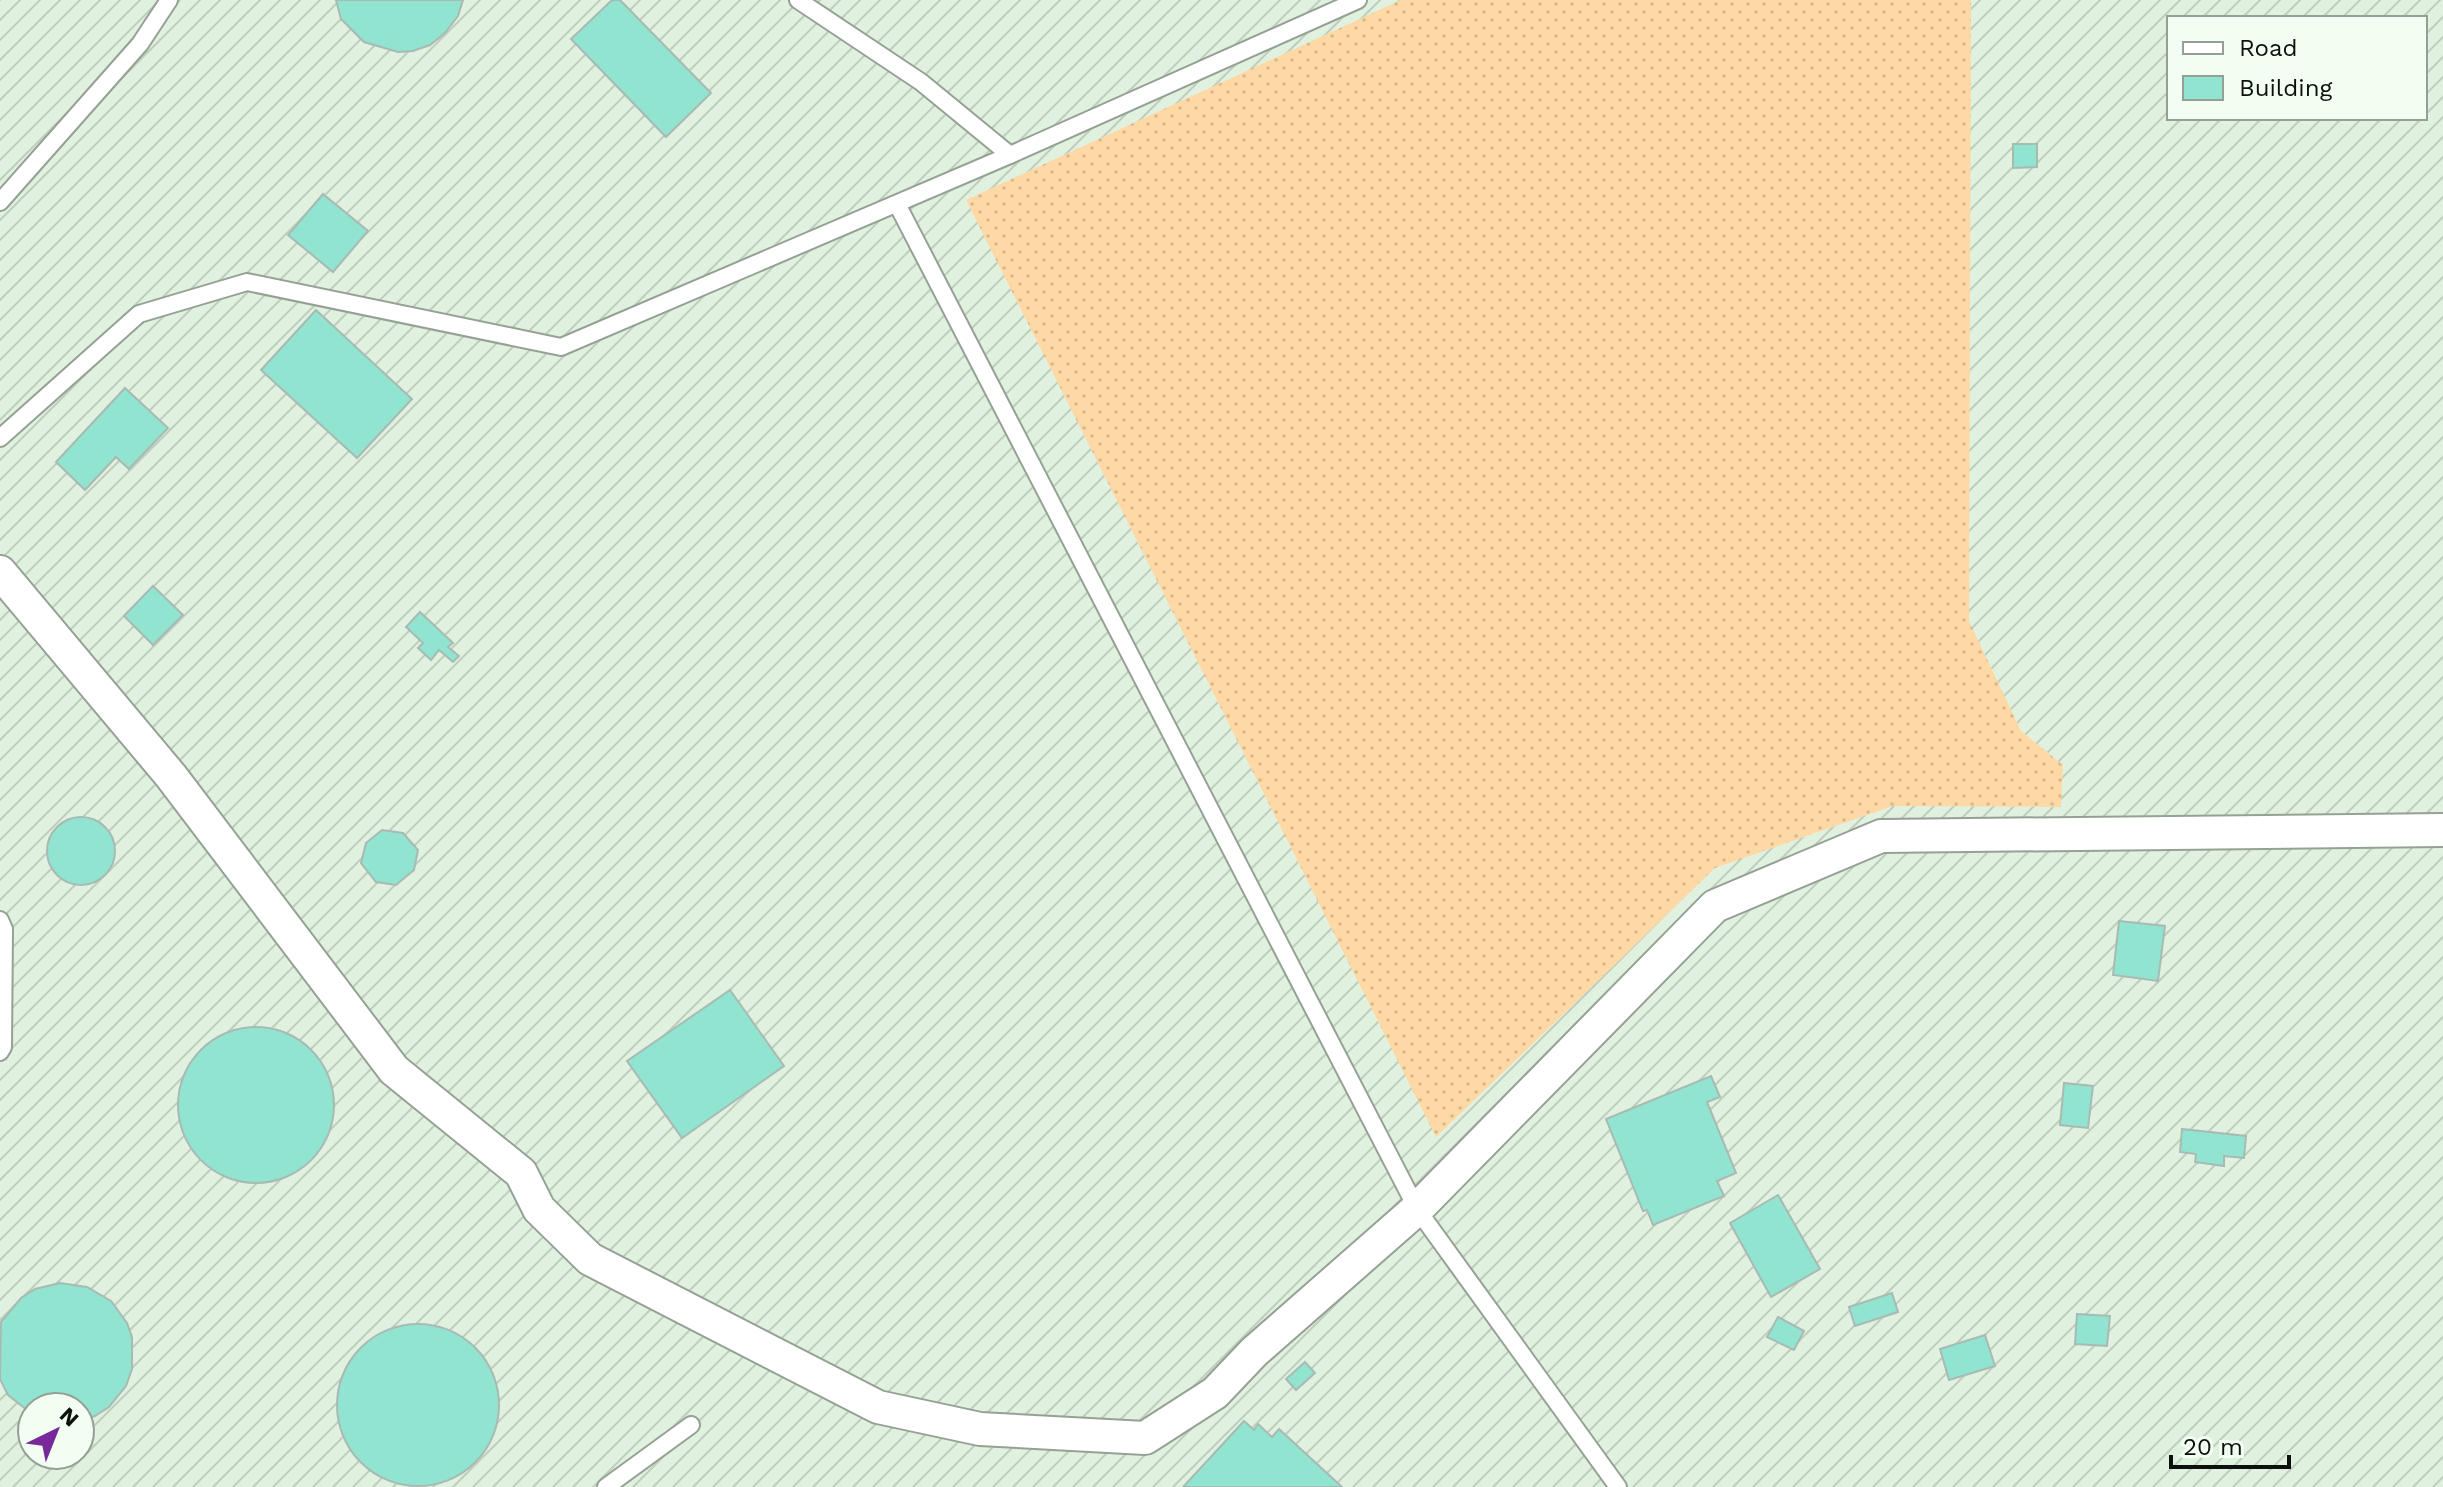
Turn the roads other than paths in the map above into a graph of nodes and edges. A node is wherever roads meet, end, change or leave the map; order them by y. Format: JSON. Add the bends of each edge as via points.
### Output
{"nodes":[{"id":1,"x":169,"y":0,"type":"edge"},
{"id":2,"x":798,"y":0,"type":"edge"},
{"id":3,"x":1358,"y":0,"type":"edge"},
{"id":4,"x":1010,"y":155,"type":"junction"},
{"id":5,"x":0,"y":202,"type":"edge"},
{"id":6,"x":897,"y":204,"type":"junction"},
{"id":7,"x":0,"y":438,"type":"edge"},
{"id":8,"x":0,"y":572,"type":"edge"},
{"id":9,"x":2443,"y":830,"type":"edge"},
{"id":10,"x":0,"y":920,"type":"edge"},
{"id":11,"x":0,"y":1052,"type":"edge"},
{"id":12,"x":1417,"y":1209,"type":"junction"},
{"id":13,"x":691,"y":1425,"type":"dead end"},
{"id":14,"x":606,"y":1487,"type":"edge"},
{"id":15,"x":1618,"y":1487,"type":"edge"}],
"edges":[{"from":1,"to":5,"type":"lane","via":[[140,44]]},
{"from":2,"to":4,"type":"lane","via":[[921,82]]},
{"from":3,"to":4,"type":"lane"},
{"from":4,"to":6,"type":"lane"},
{"from":6,"to":7,"type":"lane","via":[[561,347],[247,282],[139,314]]},
{"from":6,"to":12,"type":"lane"},
{"from":8,"to":12,"type":"street","via":[[171,776],[394,1070],[521,1173],[539,1209],[590,1259],[878,1407],[980,1429],[1145,1438],[1215,1393],[1254,1352]]},
{"from":9,"to":12,"type":"street","via":[[1881,836],[1715,906]]},
{"from":10,"to":11,"type":"lane"},
{"from":12,"to":15,"type":"lane"},
{"from":13,"to":14,"type":"lane"}]}
